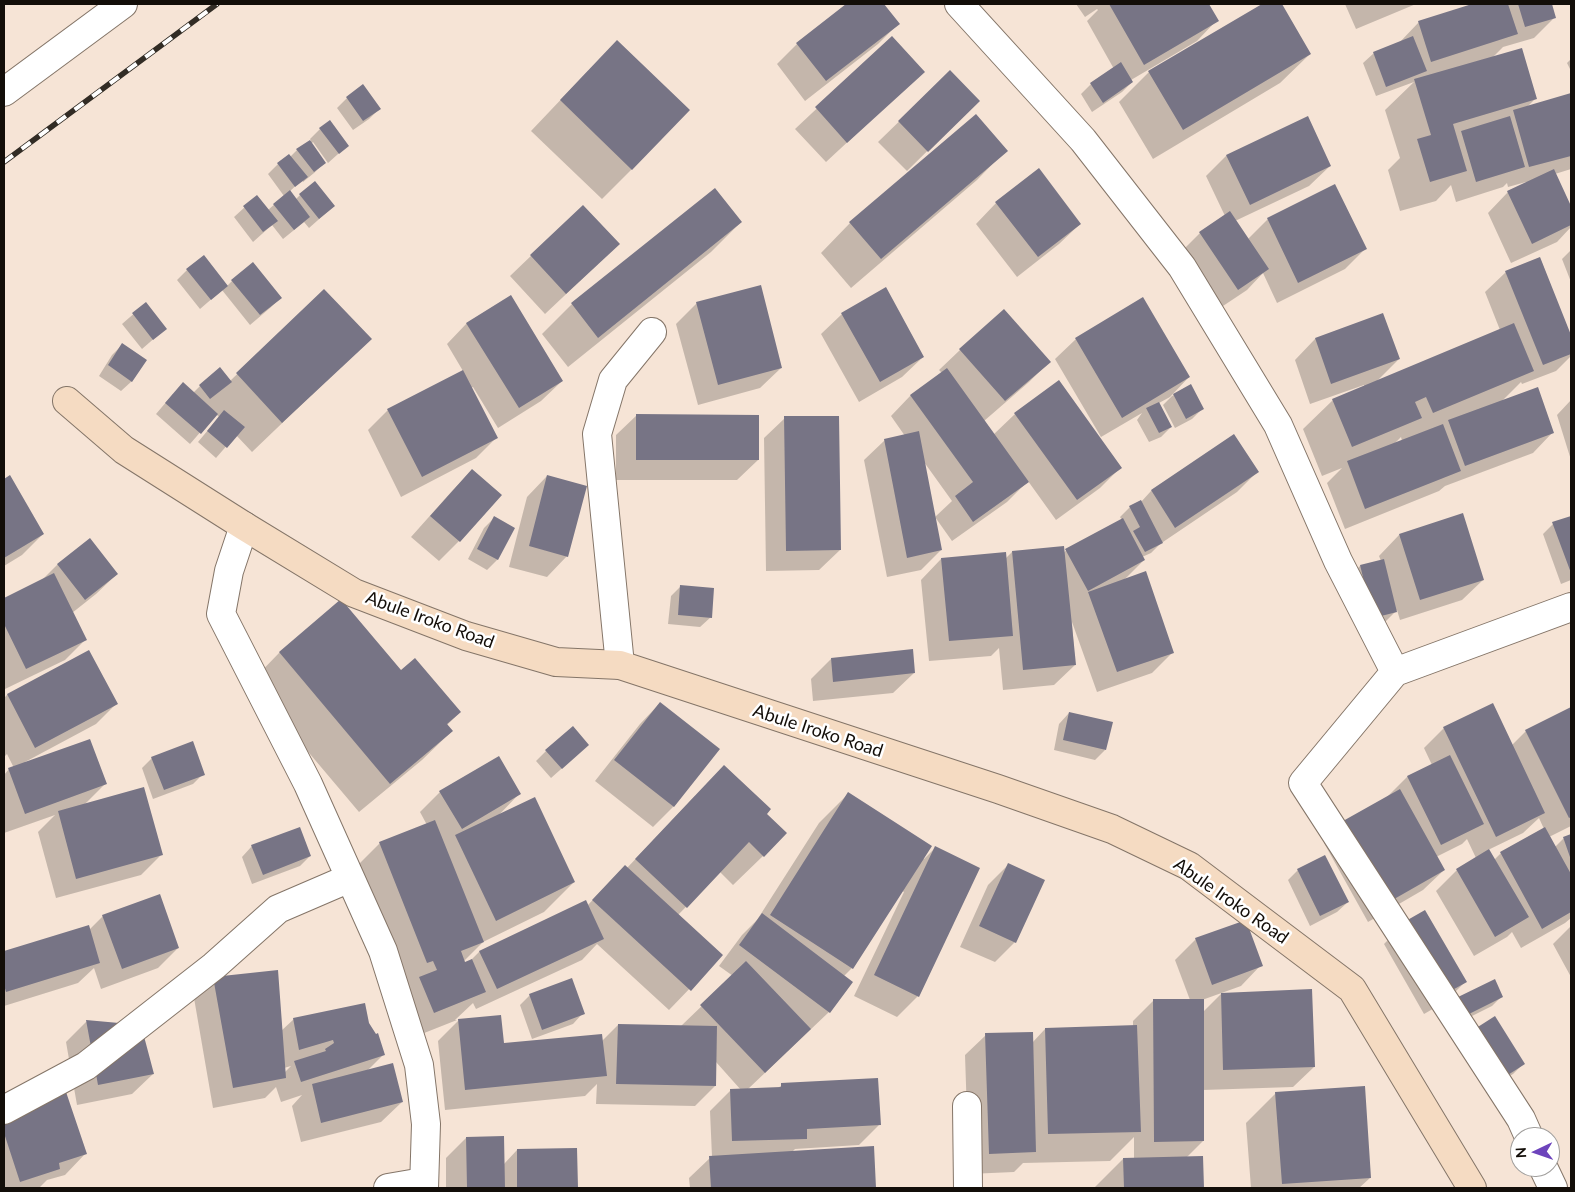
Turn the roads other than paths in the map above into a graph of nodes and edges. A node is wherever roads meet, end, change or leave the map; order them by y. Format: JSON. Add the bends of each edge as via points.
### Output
{"nodes":[{"id":1,"x":123,"y":4,"type":"edge"},
{"id":2,"x":959,"y":4,"type":"edge"},
{"id":3,"x":4,"y":92,"type":"edge"},
{"id":4,"x":652,"y":332,"type":"dead end"},
{"id":5,"x":66,"y":402,"type":"dead end"},
{"id":6,"x":244,"y":526,"type":"junction"},
{"id":7,"x":1571,"y":607,"type":"edge"},
{"id":8,"x":620,"y":665,"type":"junction"},
{"id":9,"x":1395,"y":672,"type":"junction"},
{"id":10,"x":350,"y":878,"type":"junction"},
{"id":11,"x":967,"y":1106,"type":"dead end"},
{"id":12,"x":4,"y":1110,"type":"edge"},
{"id":13,"x":1525,"y":1127,"type":"edge"},
{"id":14,"x":423,"y":1185,"type":"edge"},
{"id":15,"x":388,"y":1188,"type":"edge"},
{"id":16,"x":968,"y":1188,"type":"edge"},
{"id":17,"x":1472,"y":1188,"type":"edge"}],
"edges":[{"from":1,"to":3,"type":"street"},
{"from":2,"to":9,"type":"street","via":[[1082,140],[1182,267],[1278,425],[1338,561]]},
{"from":4,"to":8,"type":"street","via":[[613,380],[596,434]]},
{"from":5,"to":6,"type":"street","name":"Abule Iroko Road","via":[[124,450]]},
{"from":6,"to":8,"type":"street","name":"Abule Iroko Road","via":[[354,593],[466,636],[556,662]]},
{"from":6,"to":10,"type":"street","via":[[229,571],[221,614],[308,784]]},
{"from":7,"to":9,"type":"street"},
{"from":8,"to":17,"type":"street","name":"Abule Iroko Road","via":[[1033,801],[1112,829],[1189,866],[1352,989]]},
{"from":9,"to":13,"type":"street","via":[[1303,783]]},
{"from":10,"to":12,"type":"street","via":[[278,909],[214,966],[86,1066]]},
{"from":10,"to":14,"type":"street","via":[[383,951],[419,1065],[426,1124]]},
{"from":11,"to":16,"type":"street"},
{"from":14,"to":15,"type":"street"}]}
